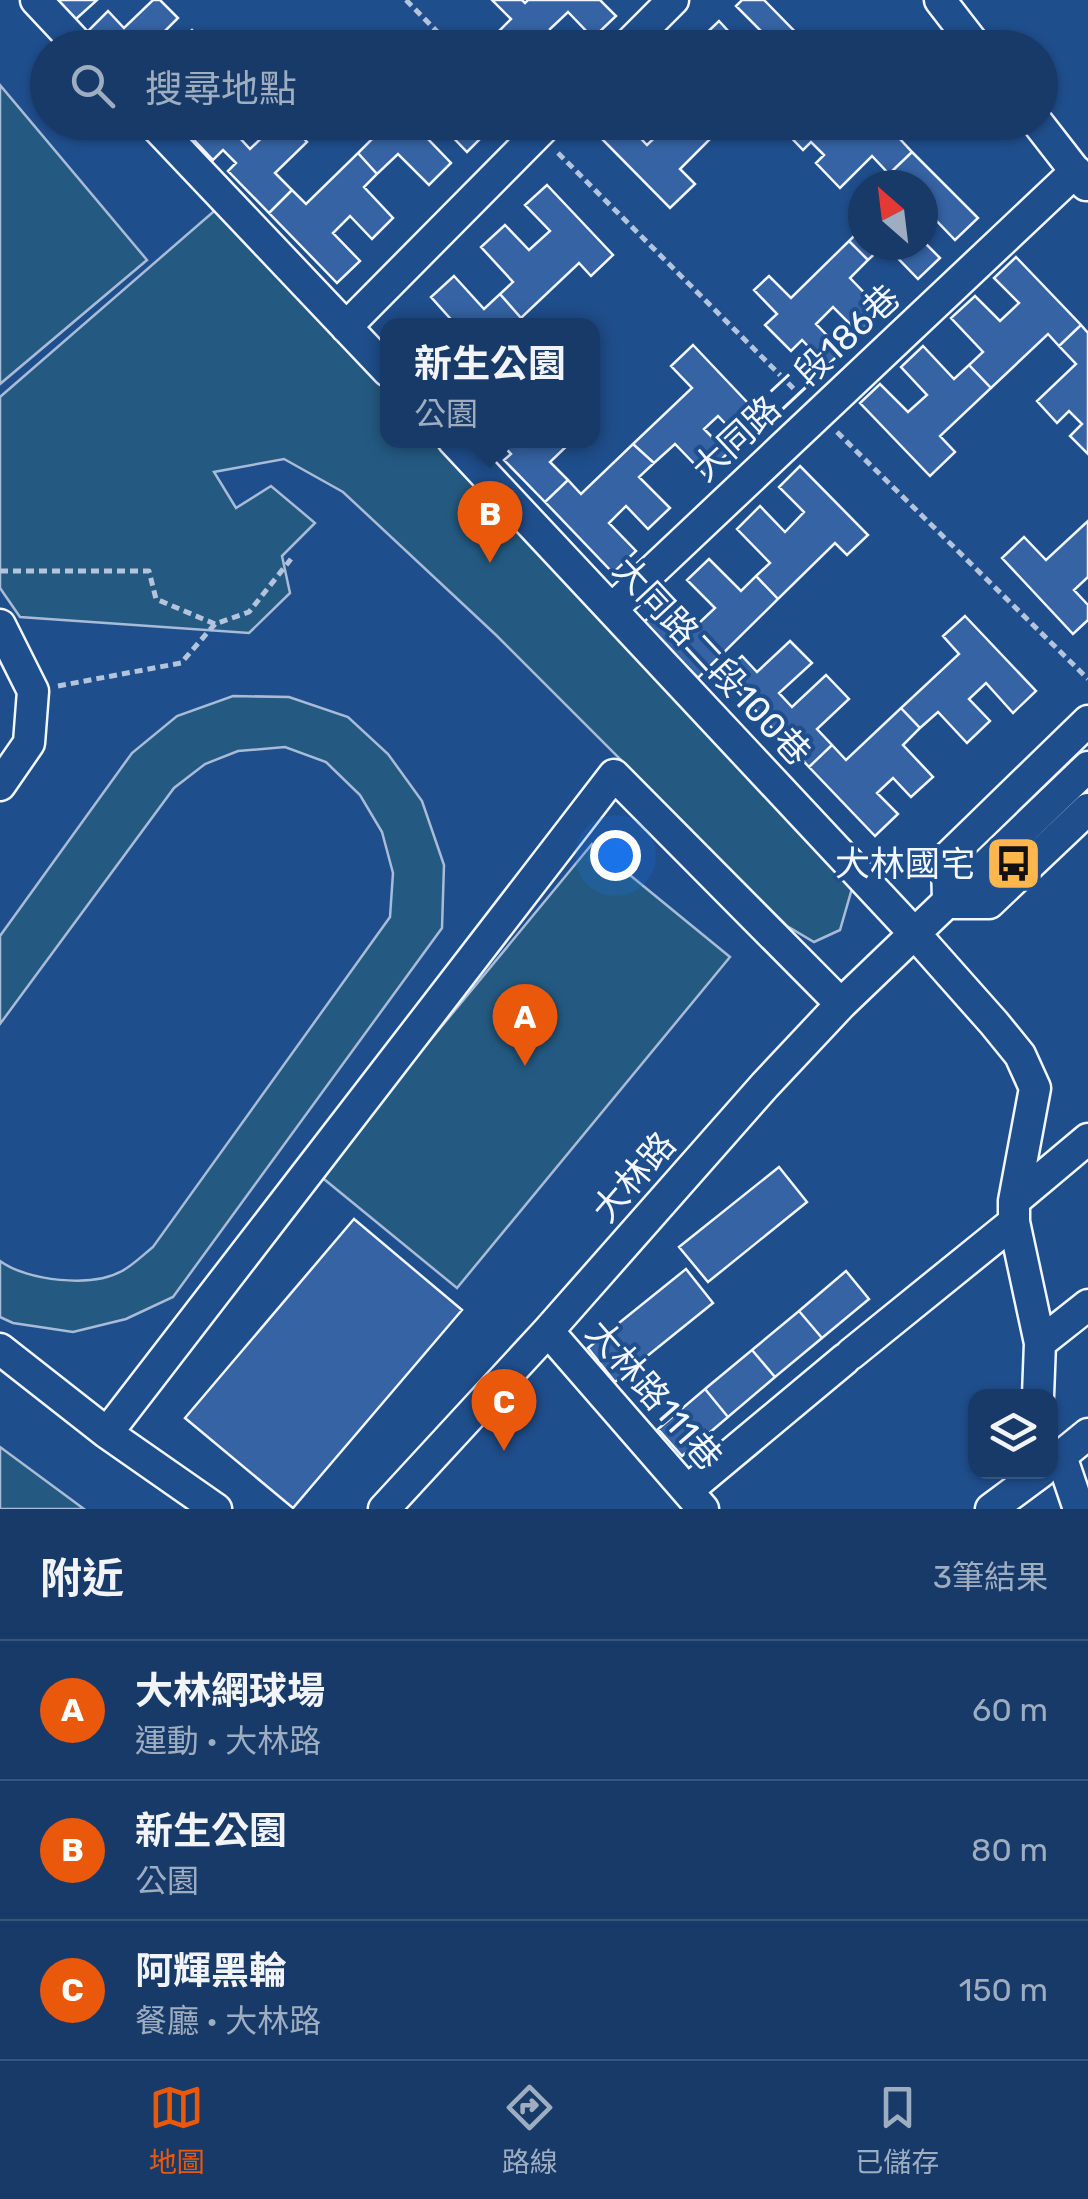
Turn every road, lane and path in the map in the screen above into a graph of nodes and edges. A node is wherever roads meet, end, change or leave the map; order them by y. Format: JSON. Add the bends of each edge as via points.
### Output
{"nodes":[{"id":1,"x":36,"y":0,"type":"edge"},
{"id":2,"x":406,"y":0,"type":"edge"},
{"id":3,"x":672,"y":0,"type":"edge"},
{"id":4,"x":940,"y":0,"type":"edge"},
{"id":5,"x":64,"y":30,"type":"edge"},
{"id":6,"x":435,"y":30,"type":"edge"},
{"id":7,"x":643,"y":30,"type":"edge"},
{"id":8,"x":963,"y":30,"type":"edge"},
{"id":9,"x":169,"y":140,"type":"edge"},
{"id":10,"x":531,"y":140,"type":"edge"},
{"id":11,"x":1051,"y":140,"type":"edge"},
{"id":12,"x":1082,"y":179,"type":"edge"},
{"id":13,"x":346,"y":327,"type":"junction"},
{"id":14,"x":380,"y":363,"type":"edge"},
{"id":15,"x":461,"y":448,"type":"edge"},
{"id":16,"x":292,"y":559,"type":"dead end"},
{"id":17,"x":0,"y":570,"type":"edge"},
{"id":18,"x":612,"y":609,"type":"junction"},
{"id":19,"x":215,"y":624,"type":"junction"},
{"id":20,"x":0,"y":625,"type":"edge"},
{"id":21,"x":33,"y":691,"type":"junction"},
{"id":22,"x":1088,"y":721,"type":"edge"},
{"id":23,"x":1088,"y":768,"type":"edge"},
{"id":24,"x":0,"y":785,"type":"edge"},
{"id":25,"x":1082,"y":805,"type":"edge"},
{"id":26,"x":948,"y":903,"type":"junction"},
{"id":27,"x":915,"y":934,"type":"junction"},
{"id":28,"x":842,"y":1004,"type":"junction"},
{"id":29,"x":1088,"y":1139,"type":"edge"},
{"id":30,"x":1014,"y":1211,"type":"junction"},
{"id":31,"x":1088,"y":1304,"type":"edge"},
{"id":32,"x":548,"y":1331,"type":"junction"},
{"id":33,"x":1040,"y":1343,"type":"junction"},
{"id":34,"x":0,"y":1348,"type":"edge"},
{"id":35,"x":1038,"y":1389,"type":"edge"},
{"id":36,"x":106,"y":1433,"type":"junction"},
{"id":37,"x":1088,"y":1434,"type":"edge"},
{"id":38,"x":1058,"y":1459,"type":"edge"},
{"id":39,"x":1058,"y":1476,"type":"edge"},
{"id":40,"x":1032,"y":1479,"type":"edge"},
{"id":41,"x":1056,"y":1479,"type":"edge"},
{"id":42,"x":695,"y":1499,"type":"edge"},
{"id":43,"x":216,"y":1509,"type":"edge"},
{"id":44,"x":384,"y":1509,"type":"edge"},
{"id":45,"x":992,"y":1509,"type":"edge"},
{"id":46,"x":1066,"y":1509,"type":"edge"},
{"id":47,"x":1078,"y":1509,"type":"edge"}],
"edges":[{"from":1,"to":5,"type":"street"},
{"from":2,"to":6,"type":"path"},
{"from":3,"to":7,"type":"street"},
{"from":4,"to":8,"type":"street"},
{"from":9,"to":13,"type":"street"},
{"from":10,"to":13,"type":"street"},
{"from":11,"to":12,"type":"street"},
{"from":12,"to":18,"type":"street","name":"大同路二段186巷"},
{"from":13,"to":14,"type":"street"},
{"from":15,"to":18,"type":"street","name":"大同路二段100巷"},
{"from":16,"to":19,"type":"path","via":[[249,612]]},
{"from":17,"to":19,"type":"path","via":[[149,572],[156,599]]},
{"from":18,"to":27,"type":"street","name":"大同路二段100巷"},
{"from":19,"to":21,"type":"path","via":[[181,663]]},
{"from":20,"to":21,"type":"street"},
{"from":21,"to":24,"type":"street","via":[[29,742]]},
{"from":22,"to":26,"type":"street","via":[[947,858]]},
{"from":23,"to":25,"type":"street","name":"大林路"},
{"from":25,"to":26,"type":"street","name":"大林路"},
{"from":26,"to":27,"type":"street","name":"大林路"},
{"from":27,"to":28,"type":"street","name":"大林路"},
{"from":27,"to":30,"type":"street","name":"大同路二段100巷","via":[[1012,1044],[1036,1088]]},
{"from":28,"to":32,"type":"street","name":"大林路"},
{"from":28,"to":36,"type":"street","via":[[614,775]]},
{"from":29,"to":30,"type":"street"},
{"from":30,"to":33,"type":"street"},
{"from":30,"to":42,"type":"street"},
{"from":31,"to":33,"type":"street"},
{"from":32,"to":42,"type":"street","name":"大林路111巷"},
{"from":32,"to":44,"type":"street","name":"大林路"},
{"from":33,"to":35,"type":"street"},
{"from":34,"to":36,"type":"street"},
{"from":36,"to":43,"type":"street"},
{"from":37,"to":38,"type":"street"},
{"from":39,"to":47,"type":"street"},
{"from":40,"to":45,"type":"street"},
{"from":41,"to":46,"type":"street"}]}
